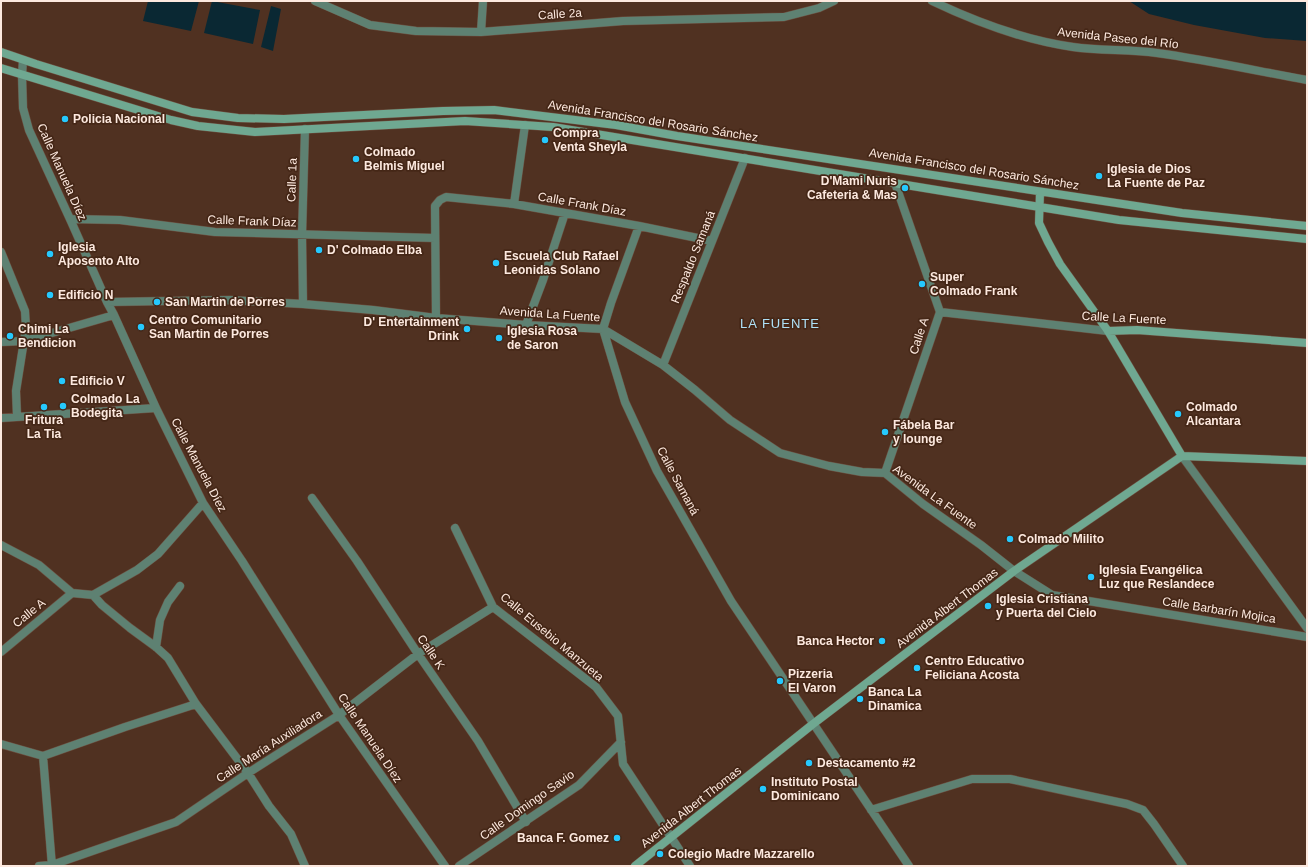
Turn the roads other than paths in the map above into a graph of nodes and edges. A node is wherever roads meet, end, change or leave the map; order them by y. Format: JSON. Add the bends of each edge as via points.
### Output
{"nodes":[{"id":1,"x":315,"y":1,"type":"edge"},
{"id":2,"x":483,"y":1,"type":"edge"},
{"id":3,"x":834,"y":1,"type":"edge"},
{"id":4,"x":932,"y":1,"type":"edge"},
{"id":5,"x":481,"y":32,"type":"junction"},
{"id":6,"x":1,"y":52,"type":"edge"},
{"id":7,"x":23,"y":60,"type":"junction"},
{"id":8,"x":1,"y":68,"type":"edge"},
{"id":9,"x":22,"y":75,"type":"junction"},
{"id":10,"x":1307,"y":80,"type":"edge"},
{"id":11,"x":525,"y":125,"type":"junction"},
{"id":12,"x":305,"y":129,"type":"junction"},
{"id":13,"x":745,"y":158,"type":"junction"},
{"id":14,"x":895,"y":183,"type":"junction"},
{"id":15,"x":1040,"y":192,"type":"junction"},
{"id":16,"x":514,"y":204,"type":"junction"},
{"id":17,"x":1038,"y":207,"type":"junction"},
{"id":18,"x":565,"y":213,"type":"junction"},
{"id":19,"x":70,"y":219,"type":"junction"},
{"id":20,"x":639,"y":226,"type":"junction"},
{"id":21,"x":1307,"y":226,"type":"edge"},
{"id":22,"x":302,"y":234,"type":"junction"},
{"id":23,"x":435,"y":238,"type":"junction"},
{"id":24,"x":1307,"y":239,"type":"edge"},
{"id":25,"x":712,"y":241,"type":"junction"},
{"id":26,"x":1,"y":252,"type":"edge"},
{"id":27,"x":106,"y":302,"type":"junction"},
{"id":28,"x":303,"y":304,"type":"junction"},
{"id":29,"x":940,"y":312,"type":"junction"},
{"id":30,"x":114,"y":314,"type":"junction"},
{"id":31,"x":436,"y":318,"type":"junction"},
{"id":32,"x":526,"y":325,"type":"junction"},
{"id":33,"x":603,"y":329,"type":"junction"},
{"id":34,"x":1108,"y":331,"type":"junction"},
{"id":35,"x":24,"y":341,"type":"junction"},
{"id":36,"x":1,"y":342,"type":"edge"},
{"id":37,"x":1307,"y":343,"type":"edge"},
{"id":38,"x":663,"y":366,"type":"junction"},
{"id":39,"x":156,"y":408,"type":"junction"},
{"id":40,"x":17,"y":416,"type":"junction"},
{"id":41,"x":1,"y":418,"type":"edge"},
{"id":42,"x":1182,"y":456,"type":"junction"},
{"id":43,"x":1307,"y":461,"type":"edge"},
{"id":44,"x":885,"y":473,"type":"junction"},
{"id":45,"x":312,"y":498,"type":"dead end"},
{"id":46,"x":203,"y":503,"type":"junction"},
{"id":47,"x":455,"y":528,"type":"dead end"},
{"id":48,"x":1,"y":545,"type":"edge"},
{"id":49,"x":1014,"y":571,"type":"junction"},
{"id":50,"x":180,"y":586,"type":"dead end"},
{"id":51,"x":72,"y":593,"type":"junction"},
{"id":52,"x":93,"y":595,"type":"junction"},
{"id":53,"x":493,"y":607,"type":"junction"},
{"id":54,"x":1307,"y":628,"type":"edge"},
{"id":55,"x":1307,"y":637,"type":"edge"},
{"id":56,"x":156,"y":646,"type":"junction"},
{"id":57,"x":1,"y":651,"type":"edge"},
{"id":58,"x":418,"y":654,"type":"junction"},
{"id":59,"x":196,"y":704,"type":"junction"},
{"id":60,"x":339,"y":715,"type":"junction"},
{"id":61,"x":813,"y":724,"type":"junction"},
{"id":62,"x":621,"y":742,"type":"junction"},
{"id":63,"x":1,"y":744,"type":"edge"},
{"id":64,"x":43,"y":756,"type":"junction"},
{"id":65,"x":248,"y":774,"type":"junction"},
{"id":66,"x":871,"y":810,"type":"junction"},
{"id":67,"x":526,"y":822,"type":"junction"},
{"id":68,"x":672,"y":838,"type":"junction"},
{"id":69,"x":52,"y":865,"type":"edge"},
{"id":70,"x":39,"y":866,"type":"edge"},
{"id":71,"x":305,"y":866,"type":"edge"},
{"id":72,"x":444,"y":866,"type":"edge"},
{"id":73,"x":459,"y":866,"type":"edge"},
{"id":74,"x":635,"y":866,"type":"edge"},
{"id":75,"x":690,"y":866,"type":"edge"},
{"id":76,"x":909,"y":866,"type":"edge"},
{"id":77,"x":1183,"y":866,"type":"edge"}],
"edges":[{"from":1,"to":5,"type":"street","name":"Calle 2a","via":[[370,25],[416,31]]},
{"from":2,"to":5,"type":"street"},
{"from":3,"to":5,"type":"street","name":"Calle 2a","via":[[819,8],[784,17],[622,21]]},
{"from":4,"to":10,"type":"street","name":"Avenida Paseo del Río","via":[[960,15],[1025,38],[1074,47],[1144,51],[1200,59]]},
{"from":6,"to":7,"type":"main road","name":"Avenida Francisco del Rosario Sánchez"},
{"from":7,"to":9,"type":"street","name":"Calle Manuela Díez"},
{"from":7,"to":15,"type":"main road","name":"Avenida Francisco del Rosario Sánchez","via":[[192,112],[215,116],[284,119],[494,110],[616,125]]},
{"from":8,"to":9,"type":"main road","name":"Avenida Francisco del Rosario Sánchez"},
{"from":9,"to":12,"type":"main road","name":"Avenida Francisco del Rosario Sánchez","via":[[170,120],[198,126],[255,132]]},
{"from":9,"to":19,"type":"street","name":"Calle Manuela Díez","via":[[23,108],[29,130]]},
{"from":11,"to":12,"type":"main road","name":"Avenida Francisco del Rosario Sánchez","via":[[465,121]]},
{"from":11,"to":13,"type":"main road","name":"Avenida Francisco del Rosario Sánchez","via":[[553,127]]},
{"from":11,"to":16,"type":"street"},
{"from":12,"to":22,"type":"street","name":"Calle 1a"},
{"from":13,"to":14,"type":"main road","name":"Avenida Francisco del Rosario Sánchez"},
{"from":13,"to":25,"type":"street","name":"Respaldo Samaná"},
{"from":14,"to":17,"type":"main road","name":"Avenida Francisco del Rosario Sánchez"},
{"from":14,"to":29,"type":"street","name":"Calle A"},
{"from":15,"to":17,"type":"main road"},
{"from":15,"to":21,"type":"main road","name":"Avenida Francisco del Rosario Sánchez","via":[[1182,213]]},
{"from":16,"to":18,"type":"street","name":"Calle Frank Díaz"},
{"from":16,"to":23,"type":"street","name":"Calle Frank Díaz","via":[[446,197],[435,206]]},
{"from":17,"to":24,"type":"main road","name":"Avenida Francisco del Rosario Sánchez","via":[[1119,220]]},
{"from":17,"to":34,"type":"main road","via":[[1039,223],[1060,264]]},
{"from":18,"to":20,"type":"street","name":"Calle Frank Díaz"},
{"from":18,"to":32,"type":"street"},
{"from":19,"to":22,"type":"street","name":"Calle Frank Díaz","via":[[120,220],[215,232]]},
{"from":19,"to":27,"type":"street","name":"Calle Manuela Díez"},
{"from":20,"to":25,"type":"street","name":"Calle Frank Díaz"},
{"from":20,"to":33,"type":"street"},
{"from":22,"to":23,"type":"street","name":"Calle Frank Díaz"},
{"from":22,"to":28,"type":"street","name":"Calle 1a"},
{"from":23,"to":31,"type":"street","name":"Calle Frank Díaz"},
{"from":25,"to":38,"type":"street","name":"Respaldo Samaná"},
{"from":26,"to":35,"type":"street","via":[[25,311]]},
{"from":27,"to":28,"type":"street","name":"Avenida La Fuente","via":[[230,300]]},
{"from":27,"to":30,"type":"street","name":"Calle Manuela Díez"},
{"from":28,"to":31,"type":"street","name":"Avenida La Fuente"},
{"from":29,"to":34,"type":"street","name":"Calle La Fuente"},
{"from":29,"to":44,"type":"street","name":"Calle A"},
{"from":30,"to":35,"type":"street"},
{"from":30,"to":39,"type":"street","name":"Calle Manuela Díez"},
{"from":31,"to":32,"type":"street","name":"Avenida La Fuente"},
{"from":32,"to":33,"type":"street","name":"Avenida La Fuente"},
{"from":33,"to":38,"type":"street","name":"Avenida La Fuente"},
{"from":33,"to":61,"type":"street","name":"Calle Samaná","via":[[625,402],[657,471],[731,601]]},
{"from":34,"to":37,"type":"main road","name":"Calle La Fuente","via":[[1137,330]]},
{"from":34,"to":42,"type":"main road"},
{"from":35,"to":36,"type":"street"},
{"from":35,"to":40,"type":"street","via":[[16,391]]},
{"from":38,"to":44,"type":"street","name":"Avenida La Fuente","via":[[730,420],[780,453],[829,466]]},
{"from":39,"to":40,"type":"street"},
{"from":39,"to":46,"type":"street","name":"Calle Manuela Díez"},
{"from":40,"to":41,"type":"street"},
{"from":42,"to":43,"type":"main road"},
{"from":42,"to":49,"type":"main road","name":"Avenida Albert Thomas"},
{"from":42,"to":54,"type":"street"},
{"from":44,"to":49,"type":"street","name":"Avenida La Fuente"},
{"from":45,"to":58,"type":"street","name":"Calle K"},
{"from":46,"to":52,"type":"street","via":[[158,554],[137,570]]},
{"from":46,"to":60,"type":"street","name":"Calle Manuela Díez"},
{"from":47,"to":53,"type":"street","name":"Calle Eusebio Manzueta"},
{"from":48,"to":51,"type":"street","via":[[40,565]]},
{"from":49,"to":55,"type":"street","name":"Calle Barbarín Mojica","via":[[1052,595]]},
{"from":49,"to":61,"type":"main road","name":"Avenida Albert Thomas"},
{"from":50,"to":56,"type":"street","via":[[168,602],[160,620]]},
{"from":51,"to":52,"type":"street"},
{"from":51,"to":57,"type":"street","name":"Calle A"},
{"from":52,"to":56,"type":"street","via":[[130,628]]},
{"from":53,"to":58,"type":"street","name":"Calle María Auxiliadora"},
{"from":53,"to":62,"type":"street","name":"Calle Eusebio Manzueta","via":[[596,687],[618,716]]},
{"from":56,"to":59,"type":"street","via":[[168,658]]},
{"from":58,"to":60,"type":"street","name":"Calle María Auxiliadora"},
{"from":58,"to":67,"type":"street","name":"Calle K","via":[[478,741]]},
{"from":59,"to":64,"type":"street"},
{"from":59,"to":65,"type":"street"},
{"from":60,"to":65,"type":"street","name":"Calle María Auxiliadora"},
{"from":60,"to":72,"type":"street","name":"Calle Manuela Díez"},
{"from":61,"to":66,"type":"street","name":"Calle Samaná"},
{"from":61,"to":68,"type":"main road","name":"Avenida Albert Thomas"},
{"from":62,"to":67,"type":"street","name":"Calle Domingo Savio","via":[[579,785]]},
{"from":62,"to":68,"type":"street","name":"Calle Eusebio Manzueta","via":[[623,764]]},
{"from":63,"to":64,"type":"street"},
{"from":64,"to":69,"type":"street"},
{"from":65,"to":69,"type":"street","name":"Calle María Auxiliadora","via":[[176,822]]},
{"from":65,"to":71,"type":"street","via":[[291,834]]},
{"from":66,"to":76,"type":"street","name":"Calle Samaná"},
{"from":66,"to":77,"type":"street","via":[[972,779],[1010,779],[1127,804],[1143,810]]},
{"from":67,"to":73,"type":"street","name":"Calle Domingo Savio"},
{"from":68,"to":74,"type":"main road","name":"Avenida Albert Thomas"},
{"from":68,"to":75,"type":"street","name":"Calle Eusebio Manzueta"},
{"from":69,"to":70,"type":"street","name":"Calle María Auxiliadora"}]}
